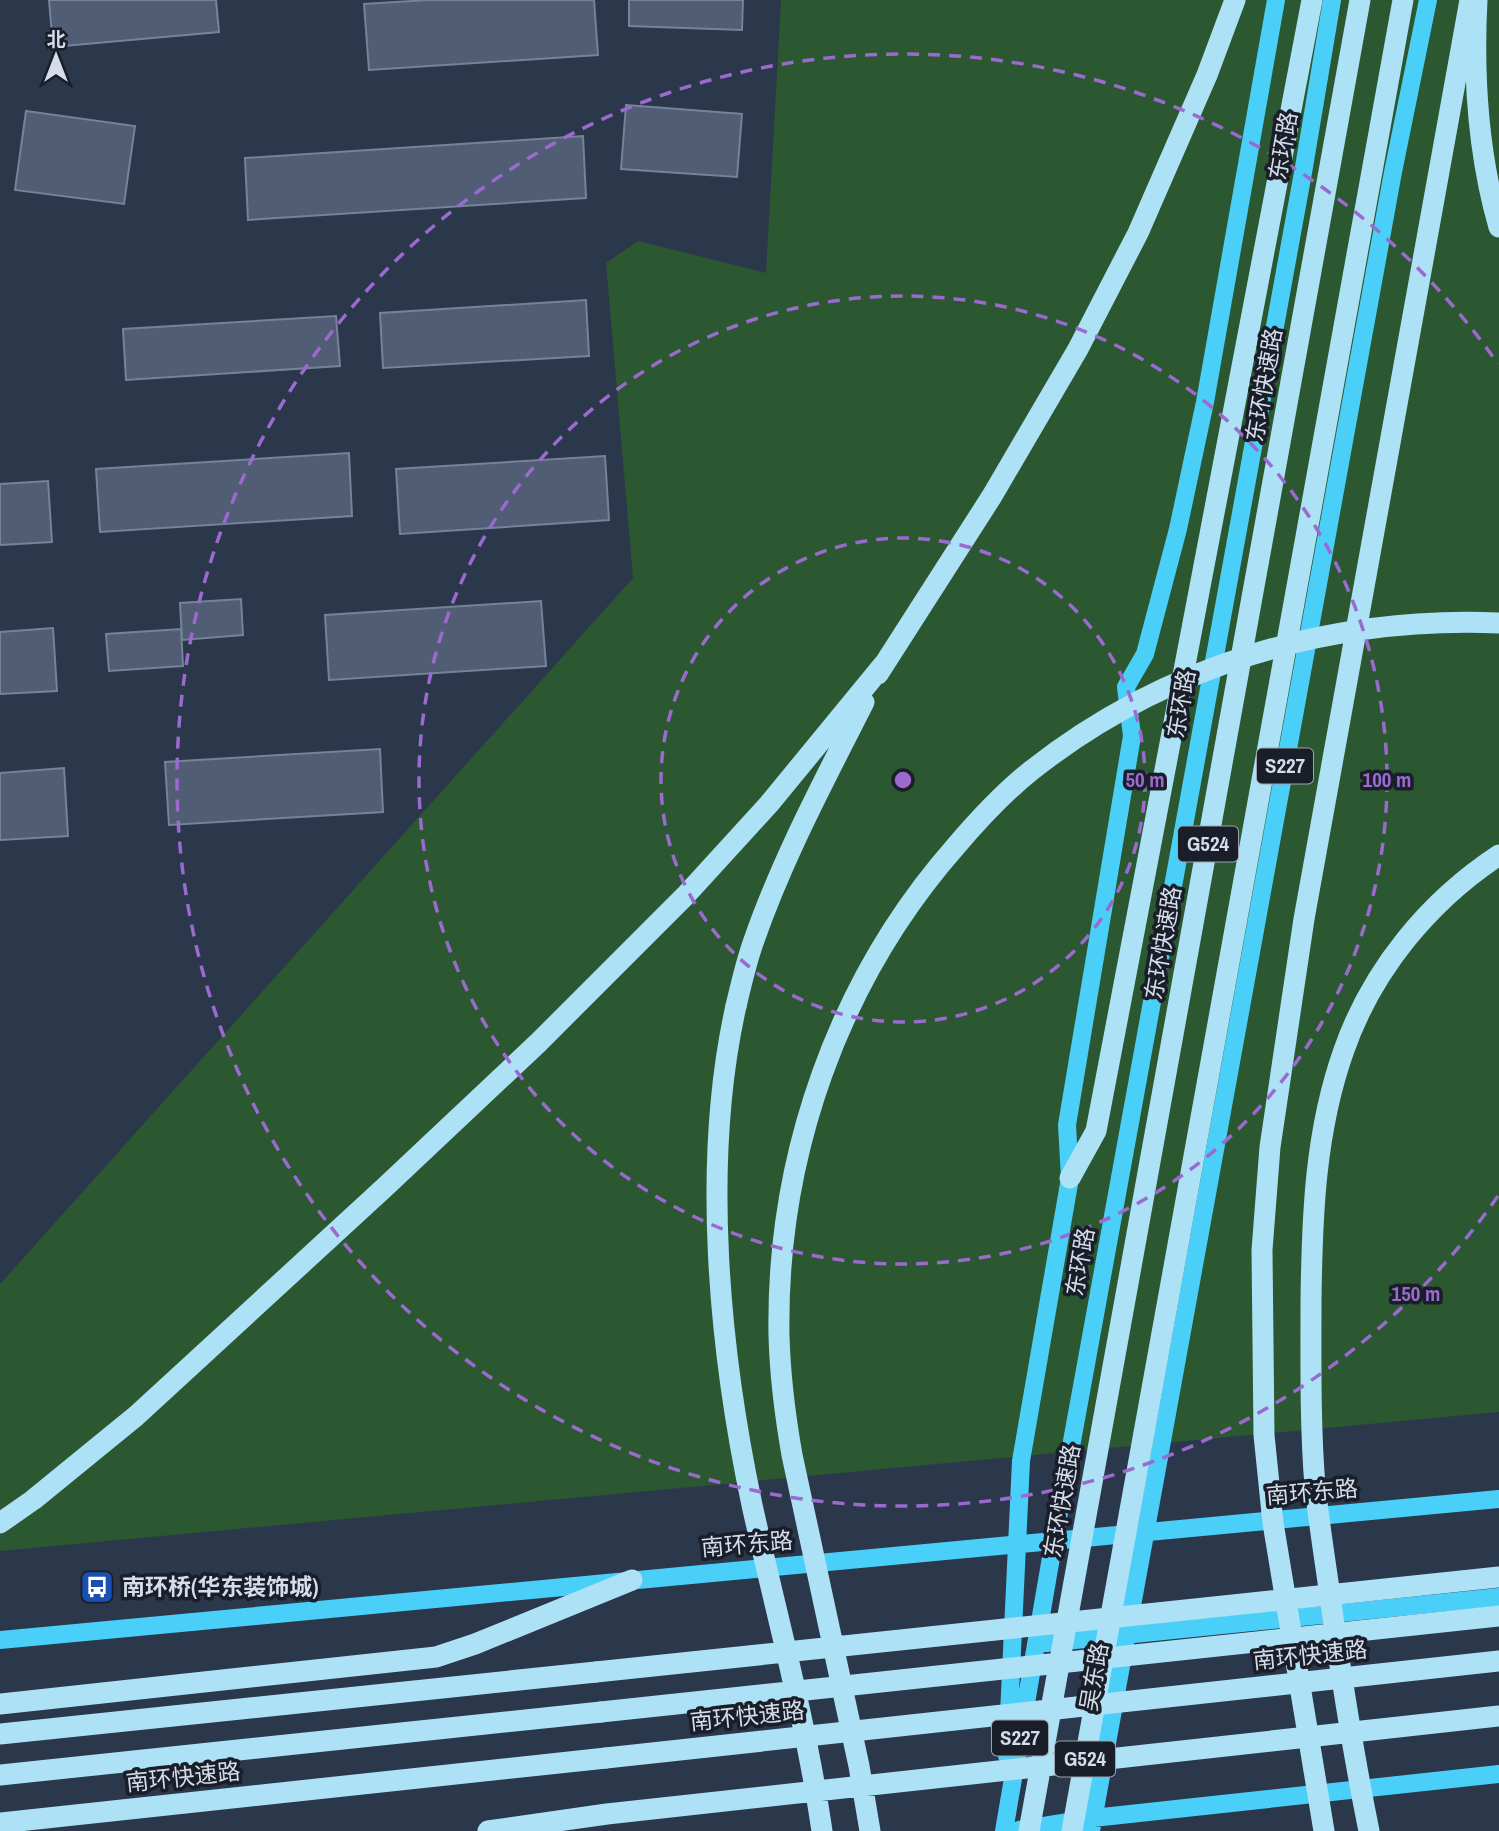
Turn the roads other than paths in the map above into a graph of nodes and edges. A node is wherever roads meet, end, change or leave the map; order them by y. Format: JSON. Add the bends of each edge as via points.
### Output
{"nodes":[{"id":1,"x":1235,"y":0,"type":"edge"},
{"id":2,"x":1276,"y":0,"type":"edge"},
{"id":3,"x":1312,"y":0,"type":"edge"},
{"id":4,"x":1332,"y":0,"type":"edge"},
{"id":5,"x":1360,"y":0,"type":"edge"},
{"id":6,"x":1403,"y":0,"type":"edge"},
{"id":7,"x":1428,"y":0,"type":"edge"},
{"id":8,"x":1470,"y":0,"type":"edge"},
{"id":9,"x":1477,"y":0,"type":"edge"},
{"id":10,"x":1499,"y":227,"type":"edge"},
{"id":11,"x":1499,"y":623,"type":"edge"},
{"id":12,"x":884,"y":664,"type":"junction"},
{"id":13,"x":1499,"y":855,"type":"edge"},
{"id":14,"x":1070,"y":1178,"type":"junction"},
{"id":15,"x":1499,"y":1499,"type":"edge"},
{"id":16,"x":0,"y":1523,"type":"edge"},
{"id":17,"x":1145,"y":1532,"type":"junction"},
{"id":18,"x":1054,"y":1540,"type":"junction"},
{"id":19,"x":1016,"y":1544,"type":"junction"},
{"id":20,"x":1499,"y":1577,"type":"edge"},
{"id":21,"x":632,"y":1580,"type":"junction"},
{"id":22,"x":1499,"y":1597,"type":"edge"},
{"id":23,"x":1499,"y":1616,"type":"edge"},
{"id":24,"x":1126,"y":1635,"type":"junction"},
{"id":25,"x":0,"y":1640,"type":"edge"},
{"id":26,"x":1036,"y":1644,"type":"junction"},
{"id":27,"x":1499,"y":1661,"type":"edge"},
{"id":28,"x":0,"y":1704,"type":"edge"},
{"id":29,"x":1499,"y":1716,"type":"edge"},
{"id":30,"x":0,"y":1734,"type":"edge"},
{"id":31,"x":1499,"y":1774,"type":"edge"},
{"id":32,"x":0,"y":1775,"type":"edge"},
{"id":33,"x":0,"y":1823,"type":"edge"},
{"id":34,"x":1092,"y":1825,"type":"edge"},
{"id":35,"x":488,"y":1831,"type":"edge"},
{"id":36,"x":822,"y":1831,"type":"edge"},
{"id":37,"x":870,"y":1831,"type":"edge"},
{"id":38,"x":1006,"y":1831,"type":"edge"},
{"id":39,"x":1029,"y":1831,"type":"edge"},
{"id":40,"x":1072,"y":1831,"type":"edge"},
{"id":41,"x":1324,"y":1831,"type":"edge"},
{"id":42,"x":1370,"y":1831,"type":"edge"}],
"edges":[{"from":1,"to":12,"type":"highway","via":[[1138,233],[1078,349],[992,496]]},
{"from":2,"to":14,"type":"main road","via":[[1203,415],[1145,654],[1126,687],[1132,736],[1067,1125]]},
{"from":3,"to":14,"type":"highway","via":[[1096,1131]]},
{"from":4,"to":18,"type":"main road","name":"东环路","number":"S227"},
{"from":5,"to":39,"type":"highway","name":"东环快速路","number":"G524","bridge":true},
{"from":6,"to":40,"type":"highway","number":"G524","bridge":true},
{"from":7,"to":17,"type":"main road","number":"S227"},
{"from":8,"to":41,"type":"highway","bridge":true,"via":[[1304,919],[1270,1147],[1262,1250],[1264,1434],[1273,1523]]},
{"from":9,"to":10,"type":"highway","via":[[1476,78],[1483,158]]},
{"from":11,"to":37,"type":"highway","bridge":true,"via":[[1378,627],[1294,642],[1213,667],[1099,723],[1029,772],[972,827],[921,889],[858,990],[826,1063],[793,1178],[783,1244],[779,1336],[792,1455]]},
{"from":12,"to":16,"type":"highway","via":[[760,815],[538,1043],[136,1416]]},
{"from":12,"to":36,"type":"highway","bridge":true,"via":[[797,833],[752,945],[725,1054],[718,1142],[719,1245],[731,1384]]},
{"from":13,"to":42,"type":"highway","bridge":true,"via":[[1436,904],[1380,976],[1345,1048],[1319,1154],[1312,1249],[1315,1486],[1349,1730]]},
{"from":14,"to":19,"type":"main road","via":[[1021,1461]]},
{"from":15,"to":17,"type":"main road","name":"南环东路"},
{"from":17,"to":18,"type":"main road","name":"南环东路"},
{"from":17,"to":24,"type":"main road","name":"吴东路","number":"S227"},
{"from":18,"to":19,"type":"main road","name":"南环东路"},
{"from":18,"to":26,"type":"main road","number":"S227"},
{"from":19,"to":21,"type":"main road","name":"南环东路"},
{"from":19,"to":38,"type":"main road"},
{"from":20,"to":30,"type":"highway","bridge":true},
{"from":21,"to":25,"type":"main road","name":"南环东路"},
{"from":21,"to":28,"type":"highway","via":[[436,1657]]},
{"from":22,"to":24,"type":"main road"},
{"from":23,"to":32,"type":"highway","name":"南环快速路","bridge":true},
{"from":24,"to":26,"type":"main road"},
{"from":24,"to":34,"type":"main road","name":"吴东路","number":"S227"},
{"from":26,"to":38,"type":"main road","number":"S227"},
{"from":27,"to":33,"type":"highway","name":"南环快速路","bridge":true},
{"from":29,"to":35,"type":"highway","bridge":true},
{"from":31,"to":34,"type":"main road"},
{"from":34,"to":38,"type":"main road"}]}
